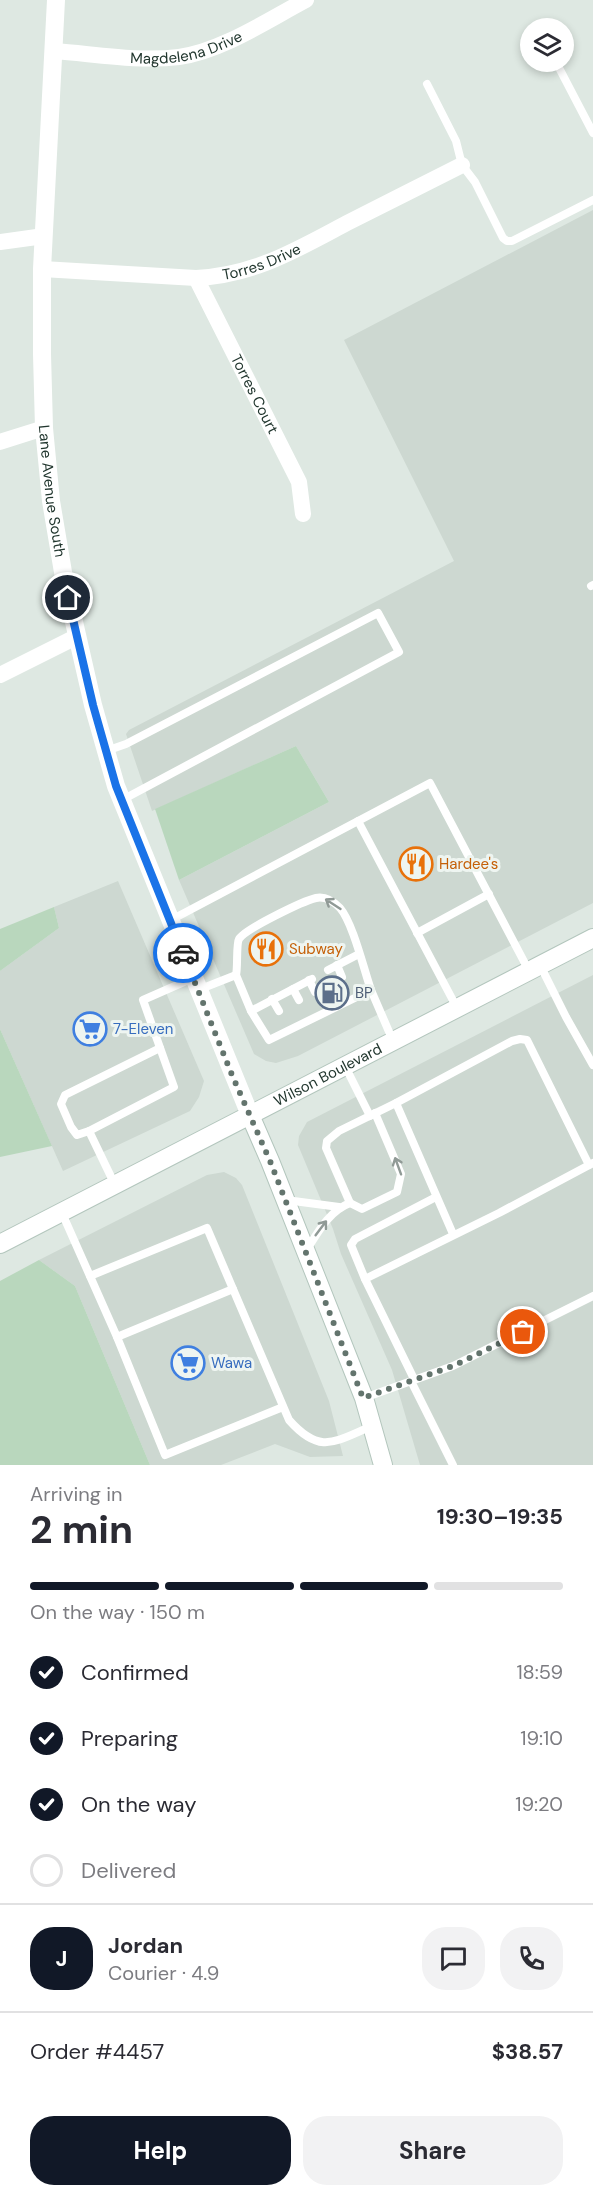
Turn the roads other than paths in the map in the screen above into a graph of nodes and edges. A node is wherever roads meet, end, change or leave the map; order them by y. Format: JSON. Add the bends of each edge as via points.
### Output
{"nodes":[{"id":1,"x":56,"y":0,"type":"edge"},
{"id":2,"x":306,"y":0,"type":"edge"},
{"id":3,"x":54,"y":51,"type":"junction"},
{"id":4,"x":561,"y":72,"type":"edge"},
{"id":5,"x":427,"y":84,"type":"dead end"},
{"id":6,"x":593,"y":133,"type":"edge"},
{"id":7,"x":462,"y":165,"type":"junction"},
{"id":8,"x":593,"y":200,"type":"edge"},
{"id":9,"x":44,"y":236,"type":"junction"},
{"id":10,"x":0,"y":242,"type":"edge"},
{"id":11,"x":42,"y":269,"type":"junction"},
{"id":12,"x":196,"y":278,"type":"junction"},
{"id":13,"x":44,"y":428,"type":"junction"},
{"id":14,"x":0,"y":442,"type":"edge"},
{"id":15,"x":303,"y":514,"type":"dead end"},
{"id":16,"x":76,"y":637,"type":"junction"},
{"id":17,"x":0,"y":675,"type":"edge"},
{"id":18,"x":106,"y":751,"type":"junction"},
{"id":19,"x":122,"y":800,"type":"junction"},
{"id":20,"x":358,"y":821,"type":"junction"},
{"id":21,"x":489,"y":894,"type":"junction"},
{"id":22,"x":170,"y":921,"type":"junction"},
{"id":23,"x":417,"y":933,"type":"junction"},
{"id":24,"x":593,"y":938,"type":"edge"},
{"id":25,"x":359,"y":954,"type":"junction"},
{"id":26,"x":535,"y":968,"type":"junction"},
{"id":27,"x":236,"y":975,"type":"junction"},
{"id":28,"x":342,"y":977,"type":"dead end"},
{"id":29,"x":195,"y":984,"type":"junction"},
{"id":30,"x":293,"y":989,"type":"junction"},
{"id":31,"x":371,"y":990,"type":"junction"},
{"id":32,"x":315,"y":992,"type":"dead end"},
{"id":33,"x":272,"y":999,"type":"junction"},
{"id":34,"x":299,"y":1000,"type":"dead end"},
{"id":35,"x":457,"y":1008,"type":"junction"},
{"id":36,"x":251,"y":1011,"type":"junction"},
{"id":37,"x":279,"y":1011,"type":"dead end"},
{"id":38,"x":393,"y":1041,"type":"junction"},
{"id":39,"x":160,"y":1048,"type":"junction"},
{"id":40,"x":593,"y":1065,"type":"edge"},
{"id":41,"x":345,"y":1066,"type":"junction"},
{"id":42,"x":396,"y":1103,"type":"junction"},
{"id":43,"x":250,"y":1115,"type":"junction"},
{"id":44,"x":373,"y":1115,"type":"junction"},
{"id":45,"x":89,"y":1131,"type":"junction"},
{"id":46,"x":591,"y":1164,"type":"edge"},
{"id":47,"x":115,"y":1186,"type":"junction"},
{"id":48,"x":436,"y":1197,"type":"junction"},
{"id":49,"x":285,"y":1200,"type":"junction"},
{"id":50,"x":350,"y":1203,"type":"junction"},
{"id":51,"x":339,"y":1207,"type":"junction"},
{"id":52,"x":62,"y":1213,"type":"junction"},
{"id":53,"x":453,"y":1234,"type":"junction"},
{"id":54,"x":0,"y":1244,"type":"edge"},
{"id":55,"x":306,"y":1251,"type":"junction"},
{"id":56,"x":90,"y":1276,"type":"junction"},
{"id":57,"x":365,"y":1279,"type":"junction"},
{"id":58,"x":233,"y":1289,"type":"junction"},
{"id":59,"x":593,"y":1296,"type":"edge"},
{"id":60,"x":117,"y":1337,"type":"junction"},
{"id":61,"x":412,"y":1380,"type":"junction"},
{"id":62,"x":363,"y":1398,"type":"junction"},
{"id":63,"x":283,"y":1407,"type":"junction"},
{"id":64,"x":372,"y":1426,"type":"junction"},
{"id":65,"x":383,"y":1465,"type":"edge"},
{"id":66,"x":453,"y":1465,"type":"edge"}],
"edges":[{"from":1,"to":3,"type":"street","name":"Lane Avenue South"},
{"from":2,"to":3,"type":"street","name":"Magdelena Drive","via":[[221,44],[180,57]]},
{"from":3,"to":9,"type":"street","name":"Lane Avenue South"},
{"from":4,"to":6,"type":"lane"},
{"from":5,"to":7,"type":"lane","via":[[456,141]]},
{"from":7,"to":8,"type":"lane","via":[[507,241],[512,242]]},
{"from":7,"to":12,"type":"street","name":"Torres Drive","via":[[261,266]]},
{"from":9,"to":10,"type":"street"},
{"from":9,"to":11,"type":"street","name":"Lane Avenue South"},
{"from":11,"to":12,"type":"street","name":"Torres Drive"},
{"from":11,"to":13,"type":"street","name":"Lane Avenue South"},
{"from":12,"to":15,"type":"street","name":"Torres Court","via":[[299,482]]},
{"from":13,"to":14,"type":"street"},
{"from":13,"to":16,"type":"street","name":"Lane Avenue South","via":[[51,501]]},
{"from":16,"to":17,"type":"street"},
{"from":16,"to":18,"type":"street","name":"Lane Avenue South"},
{"from":18,"to":19,"type":"street","name":"Lane Avenue South"},
{"from":18,"to":19,"type":"lane","via":[[378,613],[399,652]]},
{"from":19,"to":22,"type":"street","name":"Lane Avenue South"},
{"from":20,"to":21,"type":"lane","via":[[430,783]]},
{"from":20,"to":22,"type":"lane"},
{"from":20,"to":23,"type":"lane"},
{"from":21,"to":23,"type":"lane"},
{"from":21,"to":26,"type":"lane"},
{"from":22,"to":29,"type":"street","name":"Lane Avenue South"},
{"from":23,"to":35,"type":"lane"},
{"from":24,"to":26,"type":"street","name":"Wilson Boulevard"},
{"from":25,"to":27,"type":"lane","one_way":true,"via":[[341,909],[318,897],[241,936],[237,943]]},
{"from":25,"to":28,"type":"lane","via":[[333,968]]},
{"from":25,"to":31,"type":"lane"},
{"from":26,"to":35,"type":"street","name":"Wilson Boulevard"},
{"from":26,"to":40,"type":"lane"},
{"from":27,"to":29,"type":"lane"},
{"from":27,"to":36,"type":"lane"},
{"from":29,"to":39,"type":"lane","via":[[143,1000]]},
{"from":29,"to":43,"type":"street","name":"Lane Avenue South"},
{"from":30,"to":32,"type":"lane","via":[[310,980]]},
{"from":30,"to":33,"type":"lane"},
{"from":30,"to":34,"type":"lane"},
{"from":31,"to":36,"type":"lane","via":[[269,1040]]},
{"from":31,"to":38,"type":"lane"},
{"from":33,"to":36,"type":"lane"},
{"from":33,"to":37,"type":"lane"},
{"from":35,"to":38,"type":"street","name":"Wilson Boulevard"},
{"from":38,"to":41,"type":"street","name":"Wilson Boulevard"},
{"from":39,"to":45,"type":"lane","via":[[174,1087]]},
{"from":39,"to":45,"type":"lane","via":[[65,1095],[61,1104],[71,1127],[77,1135]]},
{"from":41,"to":43,"type":"street","name":"Wilson Boulevard"},
{"from":41,"to":44,"type":"lane"},
{"from":42,"to":44,"type":"lane"},
{"from":42,"to":46,"type":"lane","via":[[512,1041],[527,1041]]},
{"from":42,"to":48,"type":"lane"},
{"from":43,"to":47,"type":"street","name":"Wilson Boulevard"},
{"from":43,"to":49,"type":"street","name":"Lane Avenue South"},
{"from":44,"to":50,"type":"lane","via":[[327,1141],[326,1148]]},
{"from":50,"to":44,"type":"lane","one_way":true,"via":[[362,1209],[397,1192],[400,1183],[401,1174]]},
{"from":45,"to":47,"type":"lane"},
{"from":46,"to":53,"type":"lane"},
{"from":47,"to":52,"type":"street","name":"Wilson Boulevard"},
{"from":48,"to":53,"type":"lane"},
{"from":48,"to":57,"type":"lane","via":[[355,1239],[351,1245]]},
{"from":49,"to":51,"type":"lane"},
{"from":49,"to":55,"type":"street","name":"Lane Avenue South"},
{"from":50,"to":51,"type":"lane"},
{"from":55,"to":51,"type":"lane","one_way":true},
{"from":52,"to":54,"type":"street","name":"Wilson Boulevard"},
{"from":52,"to":56,"type":"lane"},
{"from":53,"to":57,"type":"lane"},
{"from":55,"to":62,"type":"street","name":"Lane Avenue South"},
{"from":56,"to":58,"type":"lane","via":[[207,1228]]},
{"from":56,"to":60,"type":"lane"},
{"from":57,"to":61,"type":"lane"},
{"from":58,"to":60,"type":"lane"},
{"from":58,"to":63,"type":"lane"},
{"from":59,"to":61,"type":"lane","via":[[453,1366]]},
{"from":60,"to":63,"type":"lane","via":[[165,1455]]},
{"from":61,"to":62,"type":"lane"},
{"from":61,"to":66,"type":"lane"},
{"from":62,"to":64,"type":"street","name":"Lane Avenue South"},
{"from":63,"to":64,"type":"lane","via":[[302,1435],[316,1442],[328,1442]]},
{"from":64,"to":65,"type":"street","name":"Lane Avenue South"}]}
